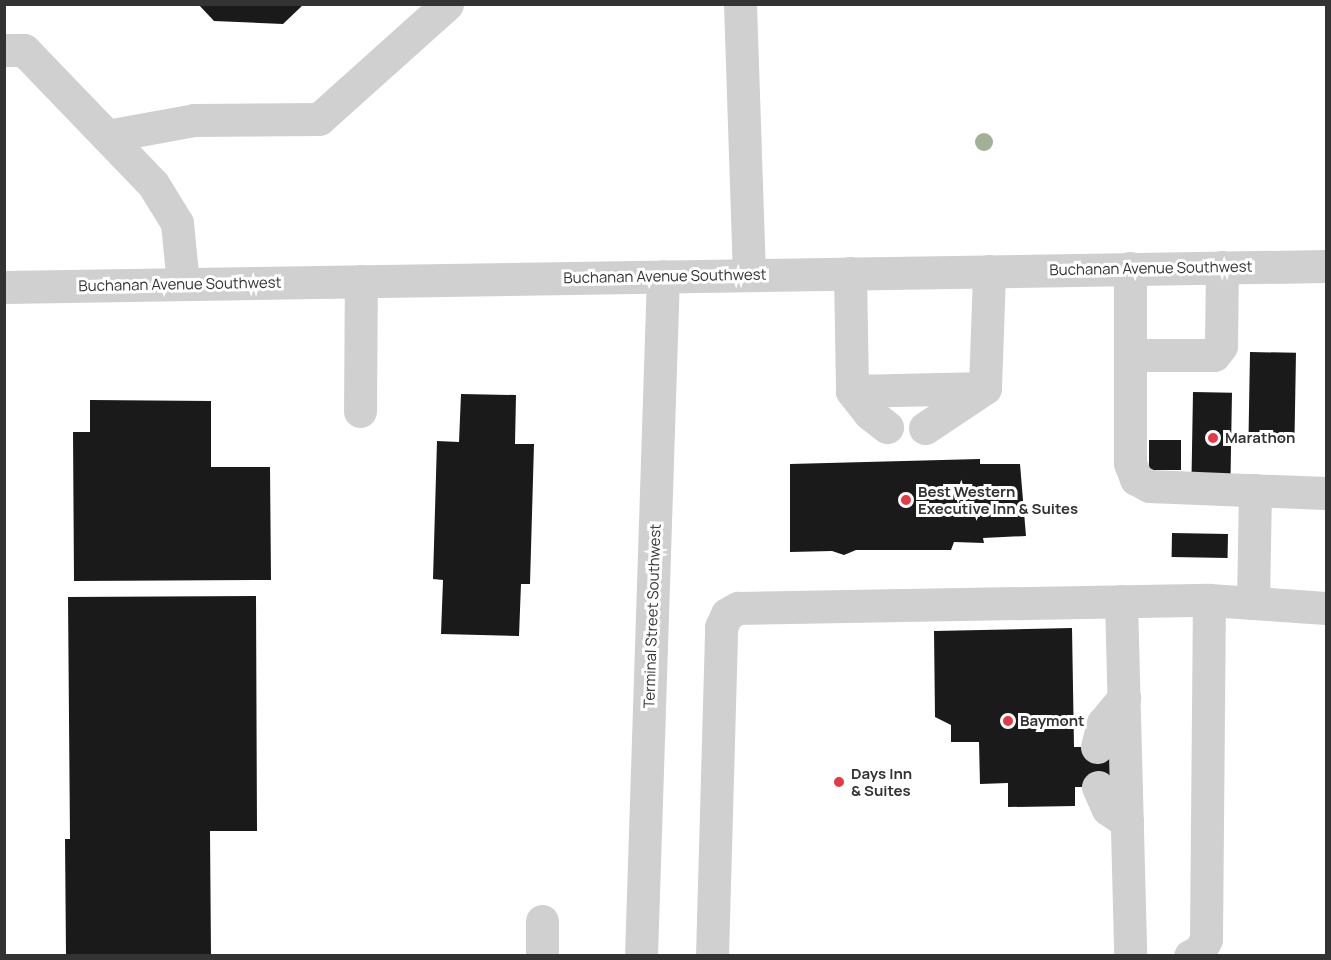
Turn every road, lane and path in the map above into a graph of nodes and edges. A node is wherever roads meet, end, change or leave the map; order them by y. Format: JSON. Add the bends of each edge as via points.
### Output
{"nodes":[{"id":1,"x":447,"y":4,"type":"edge"},
{"id":2,"x":740,"y":4,"type":"edge"},
{"id":3,"x":4,"y":50,"type":"edge"},
{"id":4,"x":107,"y":136,"type":"junction"},
{"id":5,"x":1326,"y":266,"type":"edge"},
{"id":6,"x":1222,"y":267,"type":"junction"},
{"id":7,"x":1130,"y":268,"type":"junction"},
{"id":8,"x":989,"y":271,"type":"junction"},
{"id":9,"x":850,"y":273,"type":"junction"},
{"id":10,"x":748,"y":275,"type":"junction"},
{"id":11,"x":663,"y":276,"type":"junction"},
{"id":12,"x":361,"y":281,"type":"junction"},
{"id":13,"x":183,"y":284,"type":"junction"},
{"id":14,"x":4,"y":287,"type":"edge"},
{"id":15,"x":1130,"y":355,"type":"junction"},
{"id":16,"x":985,"y":388,"type":"junction"},
{"id":17,"x":852,"y":391,"type":"junction"},
{"id":18,"x":360,"y":411,"type":"dead end"},
{"id":19,"x":887,"y":427,"type":"dead end"},
{"id":20,"x":925,"y":428,"type":"dead end"},
{"id":21,"x":1255,"y":490,"type":"junction"},
{"id":22,"x":1326,"y":493,"type":"edge"},
{"id":23,"x":1209,"y":600,"type":"junction"},
{"id":24,"x":1121,"y":601,"type":"junction"},
{"id":25,"x":1253,"y":603,"type":"junction"},
{"id":26,"x":1326,"y":608,"type":"edge"},
{"id":27,"x":1124,"y":698,"type":"junction"},
{"id":28,"x":1096,"y":747,"type":"dead end"},
{"id":29,"x":1098,"y":787,"type":"dead end"},
{"id":30,"x":1127,"y":822,"type":"junction"},
{"id":31,"x":542,"y":921,"type":"dead end"},
{"id":32,"x":542,"y":956,"type":"edge"},
{"id":33,"x":641,"y":956,"type":"edge"},
{"id":34,"x":712,"y":956,"type":"edge"},
{"id":35,"x":1130,"y":956,"type":"edge"},
{"id":36,"x":1190,"y":956,"type":"edge"}],
"edges":[{"from":1,"to":4,"type":"street","via":[[319,119],[194,120]]},
{"from":2,"to":10,"type":"street"},
{"from":3,"to":4,"type":"street","via":[[24,50]]},
{"from":4,"to":13,"type":"street","via":[[153,184],[177,223]]},
{"from":5,"to":6,"type":"street","name":"Buchanan Avenue Southwest"},
{"from":6,"to":7,"type":"street","name":"Buchanan Avenue Southwest"},
{"from":6,"to":15,"type":"street","via":[[1221,346],[1214,355]]},
{"from":7,"to":8,"type":"street","name":"Buchanan Avenue Southwest"},
{"from":7,"to":15,"type":"street"},
{"from":8,"to":9,"type":"street","name":"Buchanan Avenue Southwest"},
{"from":8,"to":16,"type":"street"},
{"from":9,"to":10,"type":"street","name":"Buchanan Avenue Southwest"},
{"from":9,"to":17,"type":"street"},
{"from":10,"to":11,"type":"street","name":"Buchanan Avenue Southwest"},
{"from":11,"to":12,"type":"street","name":"Buchanan Avenue Southwest"},
{"from":11,"to":33,"type":"street","name":"Terminal Street Southwest"},
{"from":12,"to":13,"type":"street","name":"Buchanan Avenue Southwest"},
{"from":12,"to":18,"type":"street"},
{"from":13,"to":14,"type":"street","name":"Buchanan Avenue Southwest"},
{"from":15,"to":21,"type":"street","via":[[1130,463],[1136,479],[1149,486]]},
{"from":16,"to":17,"type":"street"},
{"from":16,"to":20,"type":"street"},
{"from":17,"to":19,"type":"street","via":[[869,413]]},
{"from":21,"to":22,"type":"street"},
{"from":21,"to":25,"type":"street"},
{"from":23,"to":24,"type":"street"},
{"from":23,"to":25,"type":"street"},
{"from":23,"to":36,"type":"street","via":[[1206,939],[1200,951]]},
{"from":24,"to":27,"type":"street"},
{"from":24,"to":34,"type":"street","via":[[738,608],[728,614],[722,627]]},
{"from":25,"to":26,"type":"street"},
{"from":27,"to":28,"type":"street","via":[[1103,723]]},
{"from":27,"to":30,"type":"street"},
{"from":29,"to":30,"type":"street","via":[[1108,809]]},
{"from":30,"to":35,"type":"street"},
{"from":31,"to":32,"type":"street"}]}
